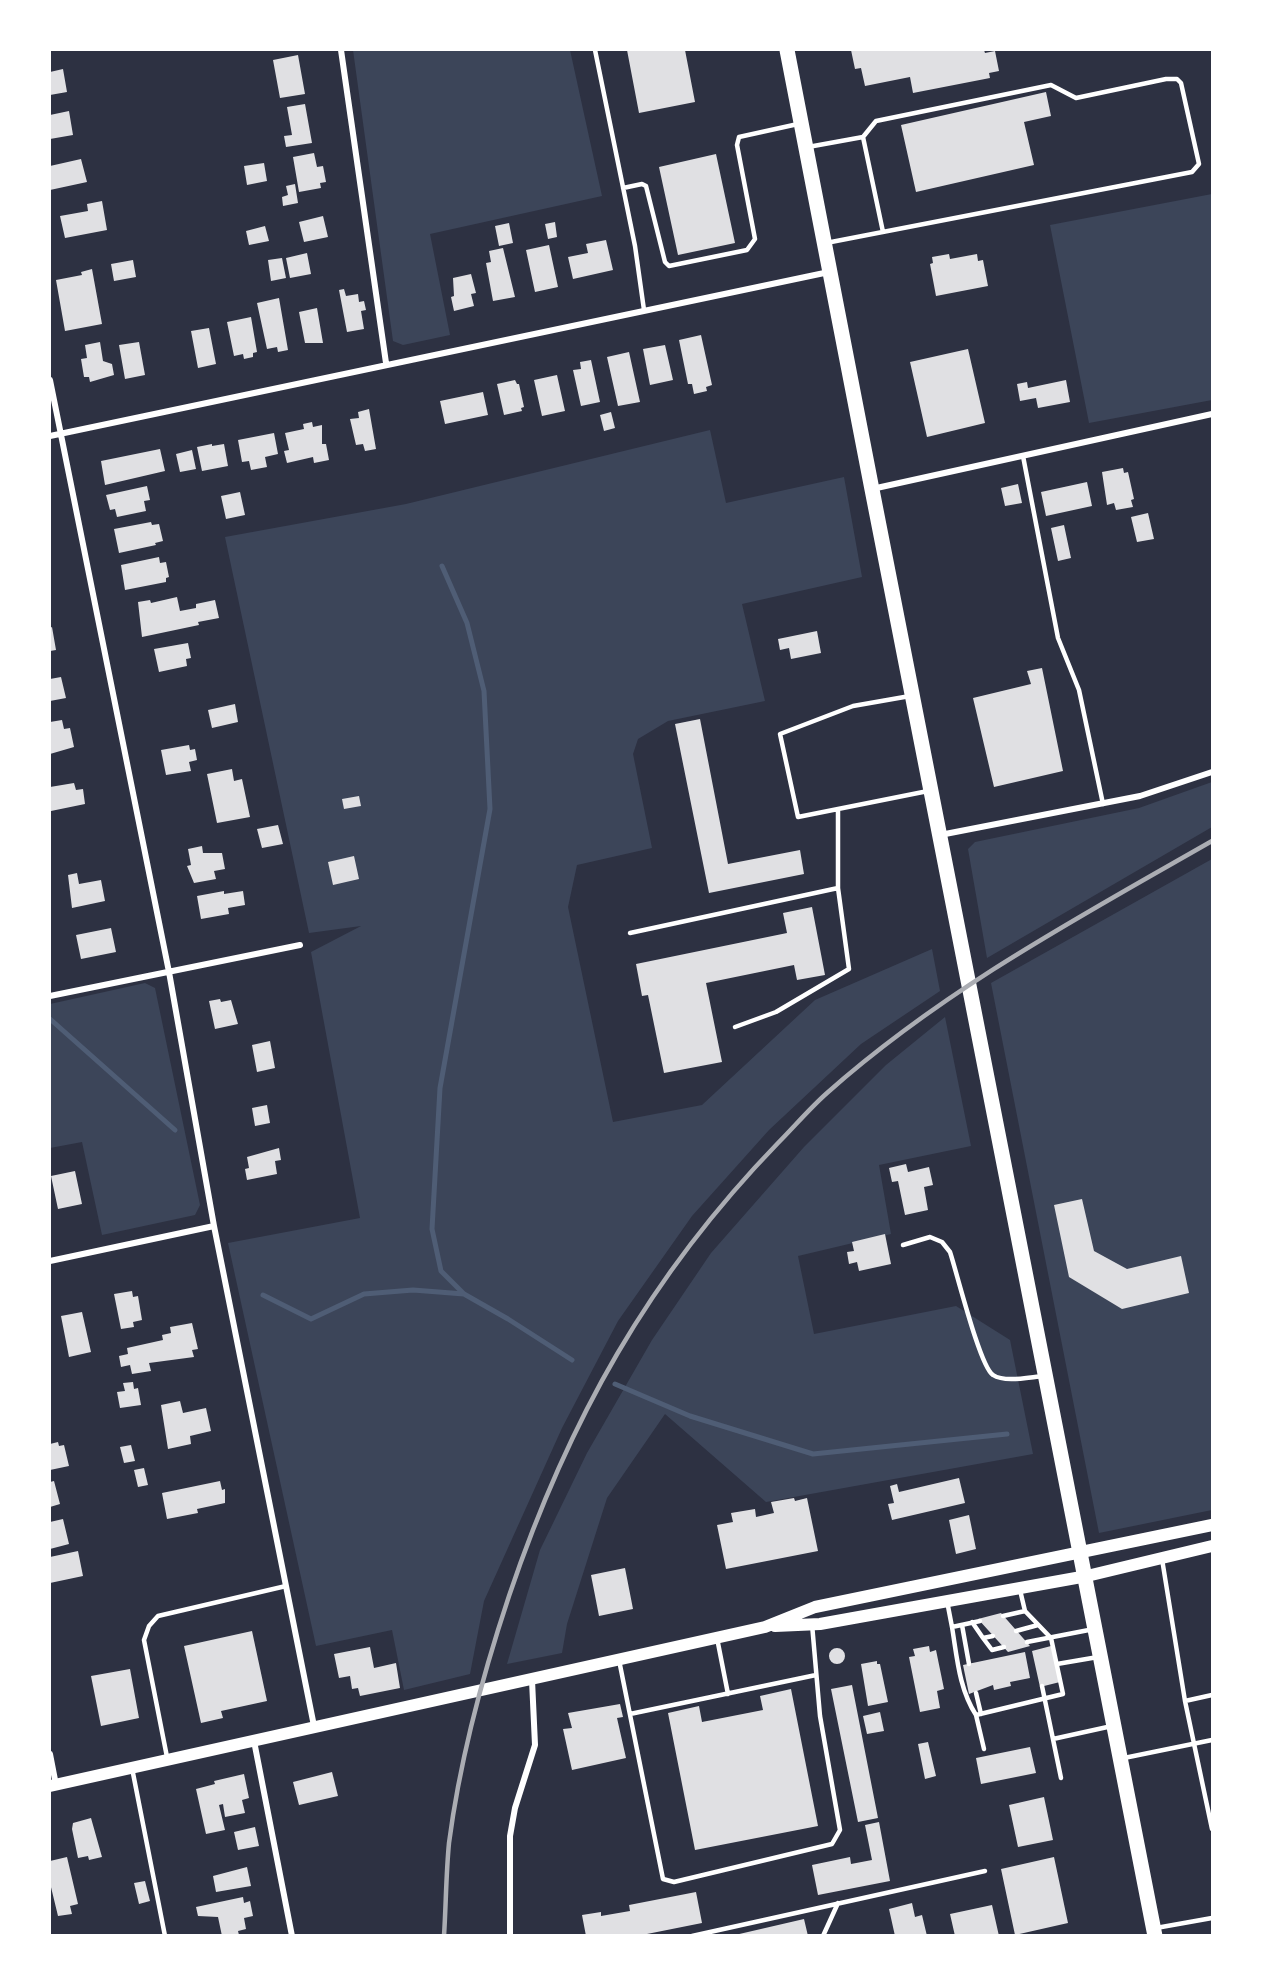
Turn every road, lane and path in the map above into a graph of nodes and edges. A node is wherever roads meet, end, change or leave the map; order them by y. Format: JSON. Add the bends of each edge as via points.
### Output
{"nodes":[{"id":1,"x":341,"y":50,"type":"edge"},
{"id":2,"x":596,"y":50,"type":"edge"},
{"id":3,"x":787,"y":50,"type":"edge"},
{"id":4,"x":801,"y":124,"type":"junction"},
{"id":5,"x":863,"y":137,"type":"junction"},
{"id":6,"x":805,"y":148,"type":"junction"},
{"id":7,"x":623,"y":188,"type":"junction"},
{"id":8,"x":883,"y":232,"type":"junction"},
{"id":9,"x":824,"y":244,"type":"junction"},
{"id":10,"x":829,"y":272,"type":"junction"},
{"id":11,"x":644,"y":310,"type":"junction"},
{"id":12,"x":386,"y":363,"type":"junction"},
{"id":13,"x":50,"y":380,"type":"edge"},
{"id":14,"x":1212,"y":414,"type":"edge"},
{"id":15,"x":60,"y":434,"type":"junction"},
{"id":16,"x":50,"y":436,"type":"edge"},
{"id":17,"x":1023,"y":456,"type":"junction"},
{"id":18,"x":871,"y":489,"type":"junction"},
{"id":19,"x":912,"y":695,"type":"junction"},
{"id":20,"x":1212,"y":772,"type":"edge"},
{"id":21,"x":931,"y":790,"type":"junction"},
{"id":22,"x":1103,"y":804,"type":"junction"},
{"id":23,"x":838,"y":809,"type":"junction"},
{"id":24,"x":939,"y":835,"type":"junction"},
{"id":25,"x":838,"y":888,"type":"junction"},
{"id":26,"x":630,"y":933,"type":"dead end"},
{"id":27,"x":300,"y":945,"type":"dead end"},
{"id":28,"x":169,"y":972,"type":"junction"},
{"id":29,"x":50,"y":996,"type":"edge"},
{"id":30,"x":735,"y":1027,"type":"dead end"},
{"id":31,"x":214,"y":1226,"type":"junction"},
{"id":32,"x":903,"y":1245,"type":"dead end"},
{"id":33,"x":50,"y":1262,"type":"edge"},
{"id":34,"x":1047,"y":1376,"type":"junction"},
{"id":35,"x":1212,"y":1525,"type":"edge"},
{"id":36,"x":1212,"y":1546,"type":"edge"},
{"id":37,"x":1082,"y":1552,"type":"junction"},
{"id":38,"x":1162,"y":1559,"type":"junction"},
{"id":39,"x":1087,"y":1576,"type":"junction"},
{"id":40,"x":286,"y":1586,"type":"junction"},
{"id":41,"x":1020,"y":1588,"type":"junction"},
{"id":42,"x":947,"y":1601,"type":"junction"},
{"id":43,"x":1025,"y":1611,"type":"junction"},
{"id":44,"x":1003,"y":1616,"type":"dead end"},
{"id":45,"x":980,"y":1621,"type":"dead end"},
{"id":46,"x":972,"y":1622,"type":"junction"},
{"id":47,"x":812,"y":1624,"type":"junction"},
{"id":48,"x":962,"y":1625,"type":"junction"},
{"id":49,"x":1038,"y":1625,"type":"junction"},
{"id":50,"x":765,"y":1627,"type":"junction"},
{"id":51,"x":952,"y":1627,"type":"junction"},
{"id":52,"x":1096,"y":1628,"type":"junction"},
{"id":53,"x":1016,"y":1631,"type":"dead end"},
{"id":54,"x":993,"y":1636,"type":"dead end"},
{"id":55,"x":717,"y":1638,"type":"junction"},
{"id":56,"x":983,"y":1638,"type":"junction"},
{"id":57,"x":1051,"y":1638,"type":"junction"},
{"id":58,"x":1004,"y":1647,"type":"dead end"},
{"id":59,"x":1034,"y":1650,"type":"dead end"},
{"id":60,"x":1102,"y":1657,"type":"junction"},
{"id":61,"x":620,"y":1660,"type":"junction"},
{"id":62,"x":969,"y":1664,"type":"dead end"},
{"id":63,"x":1057,"y":1664,"type":"junction"},
{"id":64,"x":816,"y":1675,"type":"junction"},
{"id":65,"x":532,"y":1680,"type":"junction"},
{"id":66,"x":1042,"y":1686,"type":"dead end"},
{"id":67,"x":976,"y":1693,"type":"dead end"},
{"id":68,"x":728,"y":1694,"type":"junction"},
{"id":69,"x":1212,"y":1695,"type":"edge"},
{"id":70,"x":1044,"y":1699,"type":"junction"},
{"id":71,"x":1185,"y":1701,"type":"junction"},
{"id":72,"x":630,"y":1714,"type":"junction"},
{"id":73,"x":979,"y":1715,"type":"junction"},
{"id":74,"x":1115,"y":1725,"type":"junction"},
{"id":75,"x":314,"y":1726,"type":"junction"},
{"id":76,"x":1053,"y":1739,"type":"junction"},
{"id":77,"x":1212,"y":1740,"type":"edge"},
{"id":78,"x":254,"y":1741,"type":"junction"},
{"id":79,"x":1194,"y":1744,"type":"junction"},
{"id":80,"x":984,"y":1749,"type":"dead end"},
{"id":81,"x":50,"y":1754,"type":"edge"},
{"id":82,"x":1121,"y":1759,"type":"junction"},
{"id":83,"x":167,"y":1760,"type":"junction"},
{"id":84,"x":132,"y":1768,"type":"junction"},
{"id":85,"x":1061,"y":1778,"type":"dead end"},
{"id":86,"x":53,"y":1786,"type":"edge"},
{"id":87,"x":1212,"y":1829,"type":"edge"},
{"id":88,"x":985,"y":1871,"type":"dead end"},
{"id":89,"x":838,"y":1903,"type":"junction"},
{"id":90,"x":1212,"y":1918,"type":"edge"},
{"id":91,"x":1154,"y":1932,"type":"edge"},
{"id":92,"x":165,"y":1935,"type":"edge"},
{"id":93,"x":292,"y":1935,"type":"edge"},
{"id":94,"x":510,"y":1935,"type":"edge"},
{"id":95,"x":692,"y":1935,"type":"edge"},
{"id":96,"x":823,"y":1935,"type":"edge"}],
"edges":[{"from":1,"to":12,"type":"street"},
{"from":2,"to":7,"type":"lane"},
{"from":3,"to":4,"type":"main road"},
{"from":4,"to":6,"type":"main road"},
{"from":4,"to":7,"type":"lane","via":[[739,137],[737,146],[755,239],[747,250],[669,266],[646,186]]},
{"from":5,"to":6,"type":"lane"},
{"from":5,"to":8,"type":"lane"},
{"from":5,"to":8,"type":"lane","via":[[876,121],[1051,85],[1076,98],[1177,79],[1199,164],[1192,172]]},
{"from":6,"to":9,"type":"main road"},
{"from":7,"to":11,"type":"lane"},
{"from":8,"to":9,"type":"lane"},
{"from":9,"to":10,"type":"main road"},
{"from":10,"to":11,"type":"street"},
{"from":10,"to":18,"type":"main road"},
{"from":11,"to":12,"type":"street"},
{"from":12,"to":15,"type":"street"},
{"from":13,"to":15,"type":"street"},
{"from":14,"to":17,"type":"street"},
{"from":15,"to":16,"type":"street"},
{"from":15,"to":28,"type":"street"},
{"from":17,"to":18,"type":"street"},
{"from":17,"to":22,"type":"lane","via":[[1058,638],[1079,690]]},
{"from":18,"to":19,"type":"main road"},
{"from":19,"to":21,"type":"main road"},
{"from":19,"to":23,"type":"lane","via":[[853,706],[780,734],[798,818]]},
{"from":20,"to":22,"type":"street"},
{"from":21,"to":23,"type":"lane"},
{"from":21,"to":24,"type":"main road"},
{"from":22,"to":24,"type":"street"},
{"from":23,"to":25,"type":"lane"},
{"from":24,"to":34,"type":"main road"},
{"from":25,"to":26,"type":"lane"},
{"from":25,"to":30,"type":"lane","via":[[849,969],[776,1012]]},
{"from":27,"to":28,"type":"street"},
{"from":28,"to":29,"type":"street"},
{"from":28,"to":31,"type":"street"},
{"from":31,"to":33,"type":"street"},
{"from":31,"to":40,"type":"street"},
{"from":32,"to":34,"type":"lane","via":[[930,1237],[942,1242],[950,1252],[982,1358],[991,1375],[1001,1379]]},
{"from":34,"to":37,"type":"main road"},
{"from":35,"to":37,"type":"main road"},
{"from":36,"to":38,"type":"main road"},
{"from":37,"to":39,"type":"main road"},
{"from":37,"to":50,"type":"main road","via":[[815,1607]]},
{"from":38,"to":39,"type":"main road"},
{"from":38,"to":71,"type":"lane"},
{"from":39,"to":41,"type":"main road"},
{"from":39,"to":52,"type":"main road"},
{"from":40,"to":75,"type":"street"},
{"from":40,"to":83,"type":"lane","via":[[158,1617],[148,1626],[144,1640]]},
{"from":41,"to":42,"type":"main road"},
{"from":41,"to":43,"type":"lane"},
{"from":42,"to":47,"type":"main road"},
{"from":42,"to":51,"type":"lane"},
{"from":43,"to":44,"type":"lane"},
{"from":43,"to":49,"type":"lane"},
{"from":45,"to":46,"type":"lane"},
{"from":46,"to":48,"type":"lane"},
{"from":46,"to":56,"type":"lane"},
{"from":47,"to":50,"type":"main road"},
{"from":47,"to":64,"type":"lane"},
{"from":48,"to":51,"type":"lane"},
{"from":48,"to":62,"type":"lane"},
{"from":49,"to":53,"type":"lane"},
{"from":49,"to":57,"type":"lane"},
{"from":50,"to":55,"type":"main road"},
{"from":51,"to":73,"type":"lane","via":[[967,1701]]},
{"from":52,"to":57,"type":"lane"},
{"from":52,"to":60,"type":"main road"},
{"from":54,"to":56,"type":"lane"},
{"from":55,"to":61,"type":"main road"},
{"from":55,"to":68,"type":"lane"},
{"from":56,"to":58,"type":"lane","via":[[992,1650]]},
{"from":57,"to":59,"type":"lane","via":[[1029,1642]]},
{"from":57,"to":63,"type":"lane"},
{"from":60,"to":63,"type":"lane"},
{"from":60,"to":74,"type":"main road"},
{"from":61,"to":65,"type":"main road"},
{"from":61,"to":72,"type":"lane"},
{"from":63,"to":70,"type":"lane","via":[[1063,1694]]},
{"from":64,"to":68,"type":"lane"},
{"from":64,"to":72,"type":"lane","via":[[840,1830],[832,1844],[674,1882],[663,1879]]},
{"from":65,"to":75,"type":"main road"},
{"from":65,"to":94,"type":"street","via":[[535,1745],[510,1836]]},
{"from":66,"to":70,"type":"lane"},
{"from":67,"to":73,"type":"lane"},
{"from":68,"to":72,"type":"lane"},
{"from":69,"to":71,"type":"lane"},
{"from":70,"to":73,"type":"lane"},
{"from":70,"to":76,"type":"lane"},
{"from":71,"to":79,"type":"lane"},
{"from":73,"to":80,"type":"lane"},
{"from":74,"to":76,"type":"lane"},
{"from":74,"to":82,"type":"main road"},
{"from":75,"to":78,"type":"main road"},
{"from":76,"to":85,"type":"lane"},
{"from":77,"to":79,"type":"lane"},
{"from":78,"to":83,"type":"main road"},
{"from":78,"to":93,"type":"street"},
{"from":79,"to":82,"type":"lane"},
{"from":79,"to":87,"type":"lane"},
{"from":81,"to":86,"type":"street"},
{"from":82,"to":91,"type":"main road"},
{"from":83,"to":84,"type":"main road"},
{"from":84,"to":86,"type":"main road"},
{"from":84,"to":92,"type":"lane"},
{"from":88,"to":89,"type":"lane"},
{"from":89,"to":95,"type":"lane"},
{"from":89,"to":96,"type":"lane"},
{"from":90,"to":91,"type":"lane"}]}
